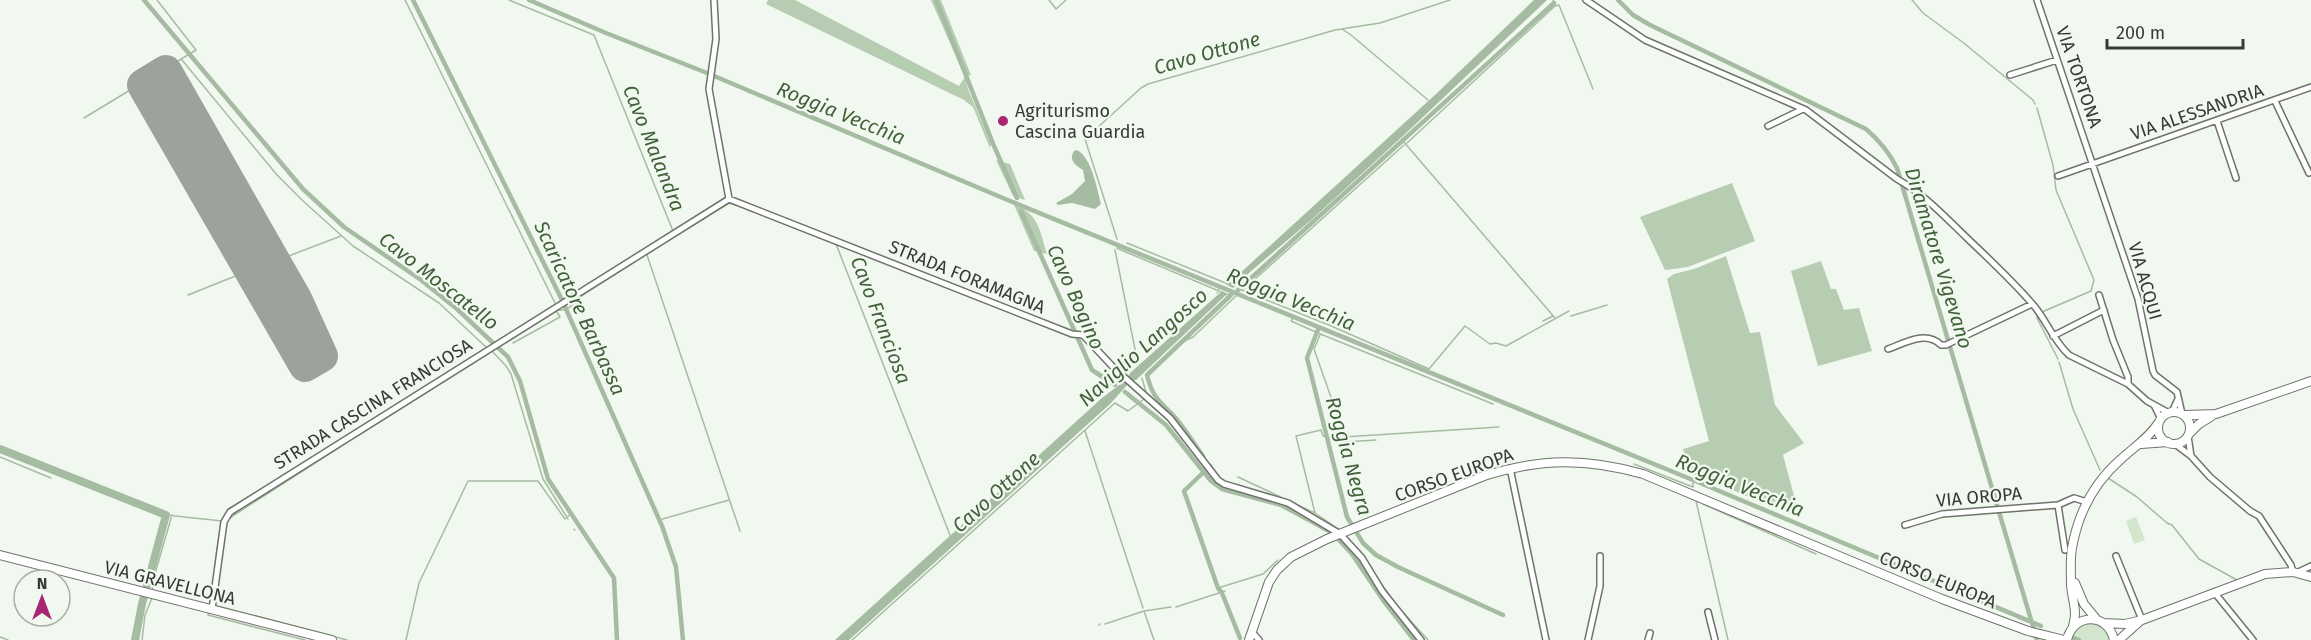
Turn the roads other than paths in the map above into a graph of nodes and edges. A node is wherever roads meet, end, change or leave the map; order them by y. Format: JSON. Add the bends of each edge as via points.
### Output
{"nodes":[{"id":1,"x":714,"y":0,"type":"edge"},
{"id":2,"x":1586,"y":0,"type":"edge"},
{"id":3,"x":2037,"y":0,"type":"edge"},
{"id":4,"x":2057,"y":60,"type":"junction"},
{"id":5,"x":2010,"y":75,"type":"dead end"},
{"id":6,"x":2311,"y":87,"type":"edge"},
{"id":7,"x":2275,"y":101,"type":"junction"},
{"id":8,"x":1803,"y":109,"type":"junction"},
{"id":9,"x":2217,"y":121,"type":"junction"},
{"id":10,"x":1768,"y":126,"type":"dead end"},
{"id":11,"x":2093,"y":164,"type":"junction"},
{"id":12,"x":2309,"y":173,"type":"dead end"},
{"id":13,"x":2058,"y":176,"type":"dead end"},
{"id":14,"x":2236,"y":178,"type":"dead end"},
{"id":15,"x":729,"y":199,"type":"junction"},
{"id":16,"x":2099,"y":295,"type":"dead end"},
{"id":17,"x":2032,"y":304,"type":"junction"},
{"id":18,"x":2104,"y":310,"type":"junction"},
{"id":19,"x":2053,"y":336,"type":"junction"},
{"id":20,"x":1888,"y":348,"type":"dead end"},
{"id":21,"x":2311,"y":381,"type":"edge"},
{"id":22,"x":2128,"y":384,"type":"junction"},
{"id":23,"x":2178,"y":397,"type":"junction"},
{"id":24,"x":2153,"y":404,"type":"junction"},
{"id":25,"x":2171,"y":412,"type":"junction"},
{"id":26,"x":2216,"y":414,"type":"junction"},
{"id":27,"x":2184,"y":415,"type":"junction"},
{"id":28,"x":2160,"y":421,"type":"junction"},
{"id":29,"x":2189,"y":435,"type":"junction"},
{"id":30,"x":2172,"y":443,"type":"junction"},
{"id":31,"x":2141,"y":444,"type":"junction"},
{"id":32,"x":2191,"y":456,"type":"junction"},
{"id":33,"x":1510,"y":468,"type":"junction"},
{"id":34,"x":2087,"y":502,"type":"junction"},
{"id":35,"x":2058,"y":504,"type":"junction"},
{"id":36,"x":1905,"y":525,"type":"dead end"},
{"id":37,"x":1340,"y":534,"type":"junction"},
{"id":38,"x":2065,"y":550,"type":"dead end"},
{"id":39,"x":0,"y":555,"type":"edge"},
{"id":40,"x":1600,"y":556,"type":"dead end"},
{"id":41,"x":2116,"y":556,"type":"dead end"},
{"id":42,"x":2311,"y":566,"type":"edge"},
{"id":43,"x":2295,"y":572,"type":"junction"},
{"id":44,"x":2072,"y":574,"type":"junction"},
{"id":45,"x":2311,"y":577,"type":"edge"},
{"id":46,"x":2214,"y":592,"type":"junction"},
{"id":47,"x":211,"y":607,"type":"junction"},
{"id":48,"x":1708,"y":612,"type":"dead end"},
{"id":49,"x":2142,"y":620,"type":"junction"},
{"id":50,"x":2101,"y":621,"type":"junction"},
{"id":51,"x":2072,"y":627,"type":"junction"},
{"id":52,"x":1650,"y":633,"type":"dead end"},
{"id":53,"x":1252,"y":634,"type":"edge"},
{"id":54,"x":2044,"y":634,"type":"junction"},
{"id":55,"x":328,"y":639,"type":"edge"},
{"id":56,"x":1259,"y":640,"type":"edge"},
{"id":57,"x":1421,"y":640,"type":"edge"},
{"id":58,"x":1546,"y":640,"type":"edge"},
{"id":59,"x":1588,"y":640,"type":"edge"},
{"id":60,"x":1648,"y":640,"type":"edge"},
{"id":61,"x":1715,"y":640,"type":"edge"},
{"id":62,"x":2066,"y":640,"type":"edge"},
{"id":63,"x":2114,"y":640,"type":"edge"},
{"id":64,"x":2120,"y":640,"type":"edge"},
{"id":65,"x":2253,"y":640,"type":"edge"}],
"edges":[{"from":1,"to":15,"type":"street","via":[[716,39],[709,89]]},
{"from":2,"to":8,"type":"street","via":[[1645,40]]},
{"from":3,"to":4,"type":"street","name":"VIA TORTONA"},
{"from":4,"to":5,"type":"street"},
{"from":4,"to":11,"type":"street","name":"VIA TORTONA"},
{"from":6,"to":7,"type":"street","name":"VIA ALESSANDRIA"},
{"from":7,"to":9,"type":"street","name":"VIA ALESSANDRIA"},
{"from":7,"to":12,"type":"street"},
{"from":8,"to":10,"type":"street"},
{"from":8,"to":17,"type":"street","via":[[1939,211]]},
{"from":9,"to":11,"type":"street","name":"VIA ALESSANDRIA"},
{"from":9,"to":14,"type":"street"},
{"from":11,"to":13,"type":"street","name":"VIA ALESSANDRIA"},
{"from":11,"to":23,"type":"street","name":"VIA ACQUI","via":[[2138,299],[2153,371]]},
{"from":15,"to":37,"type":"street","name":"STRADA FORAMAGNA","via":[[1080,335],[1170,418],[1224,484],[1288,503]]},
{"from":15,"to":47,"type":"street","name":"STRADA CASCINA FRANCIOSA","via":[[230,512],[224,521]]},
{"from":16,"to":18,"type":"street"},
{"from":17,"to":19,"type":"street"},
{"from":17,"to":20,"type":"street","via":[[1946,345],[1926,337]]},
{"from":18,"to":19,"type":"street"},
{"from":18,"to":22,"type":"street"},
{"from":19,"to":22,"type":"street","via":[[2069,355]]},
{"from":21,"to":26,"type":"main road"},
{"from":22,"to":24,"type":"street"},
{"from":23,"to":25,"type":"street"},
{"from":23,"to":27,"type":"street"},
{"from":24,"to":25,"type":"street"},
{"from":24,"to":28,"type":"street"},
{"from":25,"to":27,"type":"main road"},
{"from":25,"to":28,"type":"main road"},
{"from":26,"to":27,"type":"main road"},
{"from":26,"to":29,"type":"main road"},
{"from":27,"to":29,"type":"main road","via":[[2190,424]]},
{"from":28,"to":30,"type":"main road","via":[[2161,436]]},
{"from":28,"to":31,"type":"main road"},
{"from":29,"to":30,"type":"main road"},
{"from":29,"to":32,"type":"street"},
{"from":30,"to":31,"type":"main road"},
{"from":30,"to":32,"type":"street"},
{"from":31,"to":34,"type":"main road","via":[[2108,471]]},
{"from":32,"to":43,"type":"street","via":[[2210,477],[2259,516]]},
{"from":33,"to":37,"type":"main road","name":"CORSO EUROPA"},
{"from":33,"to":54,"type":"main road","name":"CORSO EUROPA","via":[[1585,461],[1643,474],[1942,599]]},
{"from":33,"to":58,"type":"street"},
{"from":34,"to":35,"type":"street","name":"VIA OROPA","via":[[2074,498]]},
{"from":34,"to":44,"type":"main road","via":[[2072,549]]},
{"from":35,"to":36,"type":"street","name":"VIA OROPA","via":[[1939,514]]},
{"from":35,"to":38,"type":"street"},
{"from":37,"to":53,"type":"main road","name":"CORSO EUROPA","via":[[1291,557],[1277,570],[1263,595]]},
{"from":37,"to":57,"type":"street"},
{"from":39,"to":47,"type":"main road","name":"VIA GRAVELLONA"},
{"from":40,"to":59,"type":"street","via":[[1600,586]]},
{"from":41,"to":49,"type":"street"},
{"from":42,"to":43,"type":"street"},
{"from":43,"to":45,"type":"main road"},
{"from":43,"to":46,"type":"main road","via":[[2265,574]]},
{"from":44,"to":50,"type":"main road","via":[[2079,596]]},
{"from":44,"to":51,"type":"main road","via":[[2076,617]]},
{"from":46,"to":49,"type":"main road"},
{"from":46,"to":65,"type":"street"},
{"from":47,"to":55,"type":"main road","name":"VIA GRAVELLONA"},
{"from":48,"to":61,"type":"street"},
{"from":49,"to":50,"type":"main road","via":[[2125,624]]},
{"from":49,"to":64,"type":"main road"},
{"from":50,"to":51,"type":"main road","via":[[2085,619]]},
{"from":50,"to":63,"type":"main road"},
{"from":51,"to":54,"type":"main road"},
{"from":51,"to":62,"type":"main road"},
{"from":52,"to":60,"type":"street"},
{"from":53,"to":56,"type":"street"},
{"from":54,"to":62,"type":"main road","name":"CORSO EUROPA"}]}
